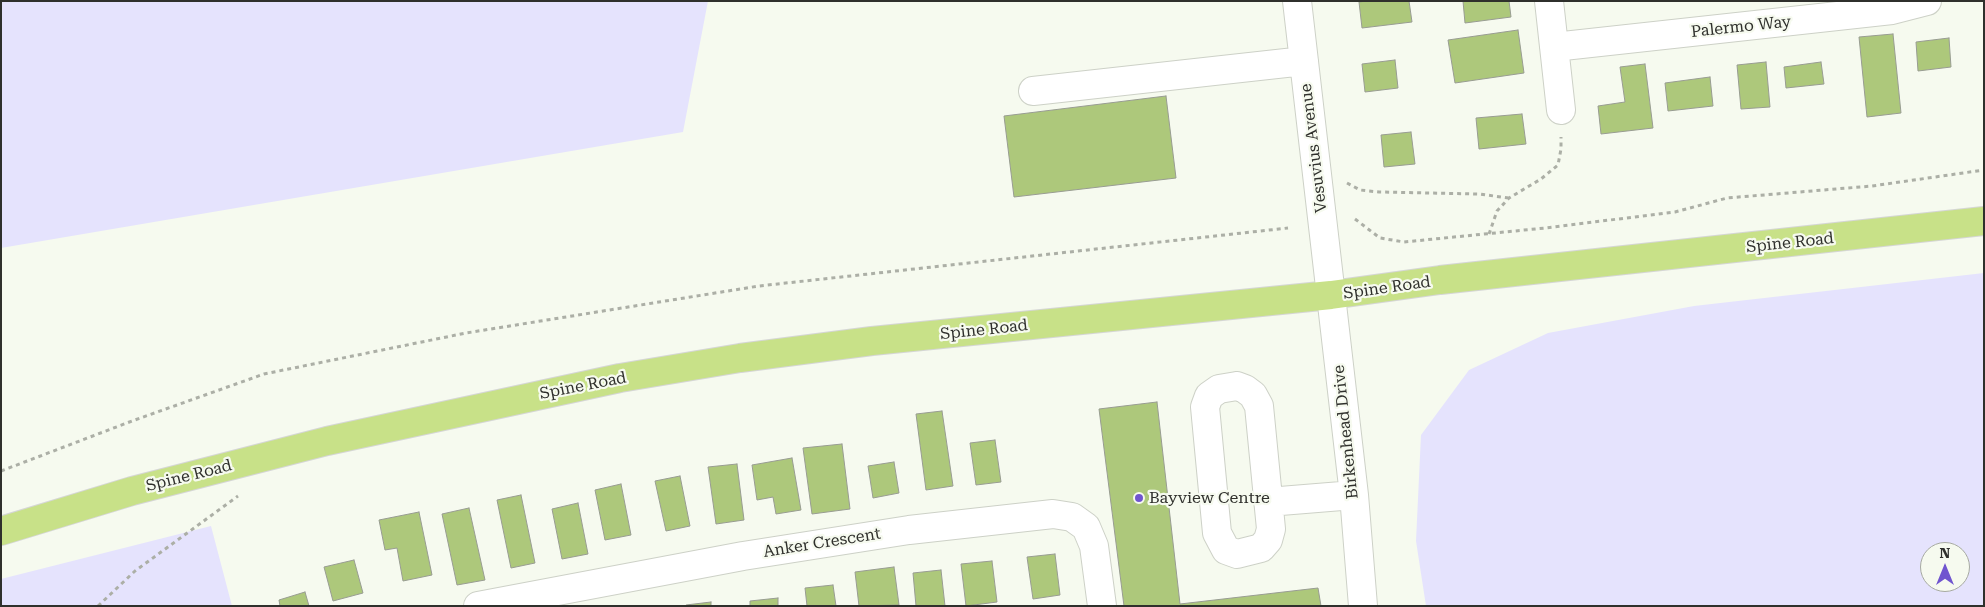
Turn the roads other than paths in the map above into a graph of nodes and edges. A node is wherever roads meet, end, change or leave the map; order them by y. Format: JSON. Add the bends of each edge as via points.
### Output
{"nodes":[{"id":1,"x":1297,"y":1,"type":"edge"},
{"id":2,"x":1549,"y":1,"type":"edge"},
{"id":3,"x":1927,"y":1,"type":"edge"},
{"id":4,"x":1554,"y":47,"type":"junction"},
{"id":5,"x":1304,"y":60,"type":"junction"},
{"id":6,"x":1033,"y":91,"type":"dead end"},
{"id":7,"x":1561,"y":110,"type":"road end"},
{"id":8,"x":1984,"y":221,"type":"edge"},
{"id":9,"x":1331,"y":295,"type":"junction"},
{"id":10,"x":1354,"y":495,"type":"junction"},
{"id":11,"x":1268,"y":502,"type":"junction"},
{"id":12,"x":1,"y":531,"type":"edge"},
{"id":13,"x":1360,"y":569,"type":"junction"},
{"id":14,"x":478,"y":606,"type":"edge"},
{"id":15,"x":1102,"y":606,"type":"edge"},
{"id":16,"x":1363,"y":606,"type":"edge"},
{"id":17,"x":1376,"y":606,"type":"edge"}],
"edges":[{"from":1,"to":5,"type":"street","name":"Vesuvius Avenue"},
{"from":2,"to":4,"type":"street"},
{"from":3,"to":4,"type":"street","name":"Palermo Way","via":[[1892,10]]},
{"from":4,"to":7,"type":"street"},
{"from":5,"to":6,"type":"street"},
{"from":5,"to":9,"type":"street","name":"Vesuvius Avenue"},
{"from":8,"to":9,"type":"main road","name":"Spine Road","via":[[1440,280]]},
{"from":9,"to":10,"type":"street","name":"Birkenhead Drive"},
{"from":9,"to":12,"type":"main road","name":"Spine Road","via":[[872,341],[620,378],[327,441],[132,491]]},
{"from":10,"to":11,"type":"street"},
{"from":10,"to":13,"type":"street","name":"Birkenhead Drive"},
{"from":11,"to":11,"type":"street","via":[[1258,406],[1253,395],[1245,389],[1236,386],[1219,389],[1209,396],[1205,407],[1217,533],[1226,550],[1237,554],[1261,548],[1271,529]]},
{"from":13,"to":16,"type":"street","name":"Birkenhead Drive"},
{"from":13,"to":17,"type":"street","name":"Birkenhead Drive"},
{"from":14,"to":15,"type":"street","name":"Anker Crescent","via":[[743,556],[909,530],[1053,514],[1072,518],[1086,527],[1094,546]]}]}
